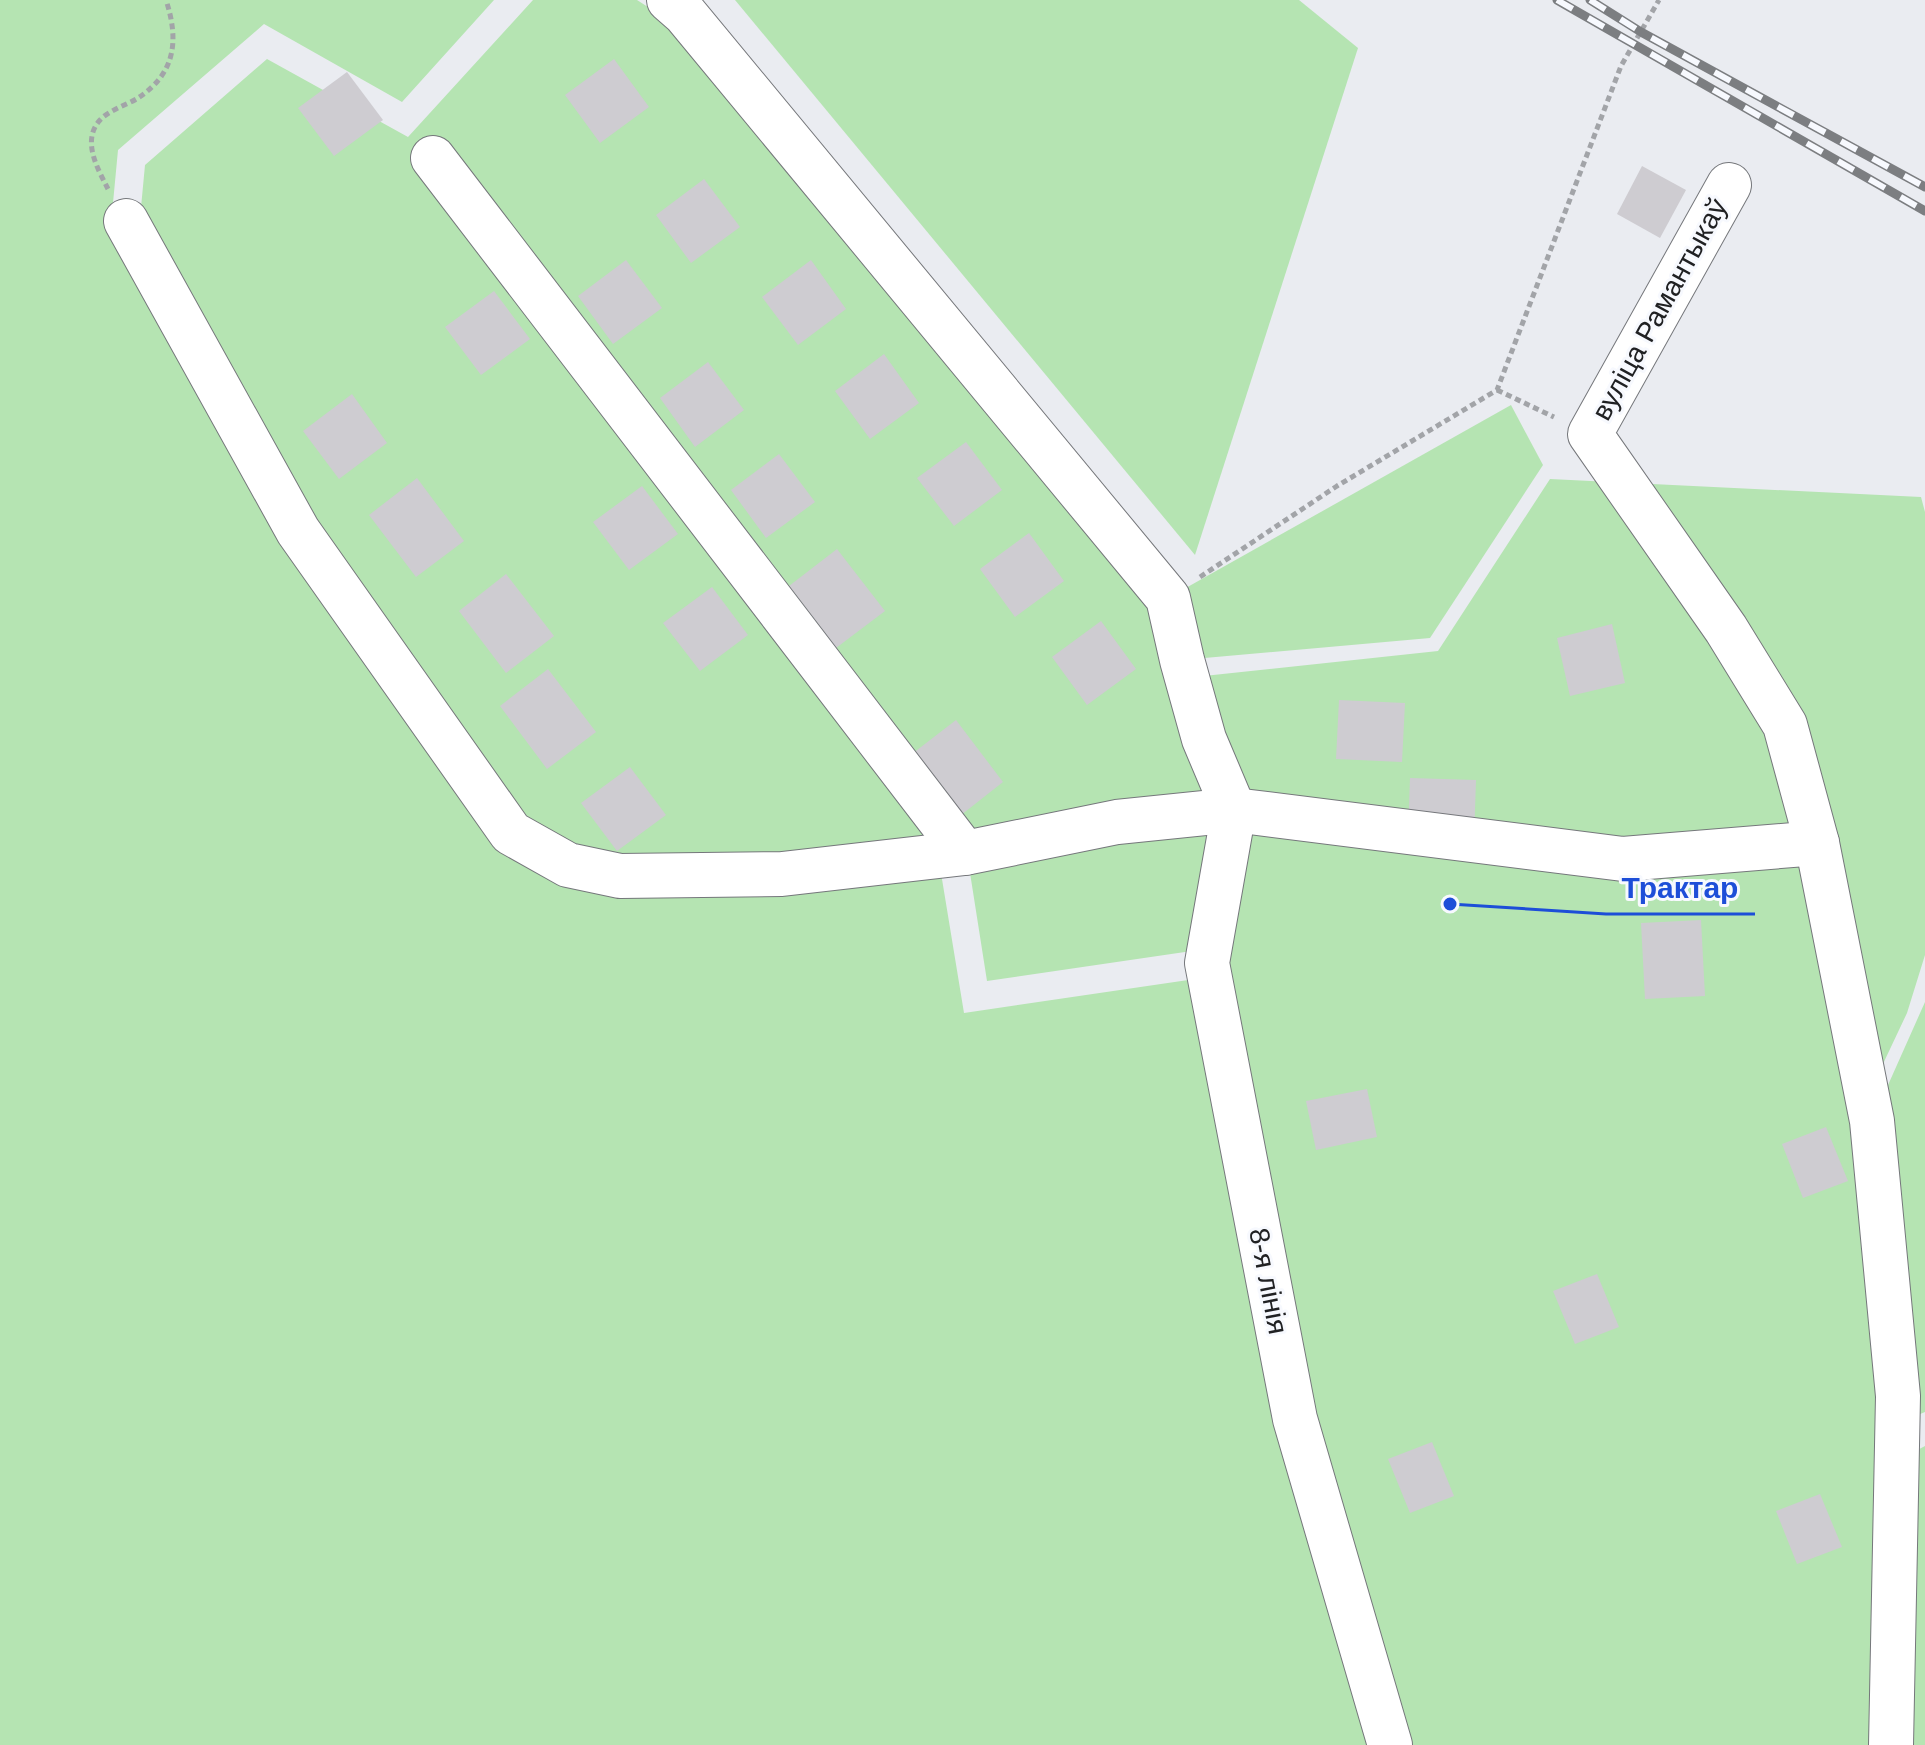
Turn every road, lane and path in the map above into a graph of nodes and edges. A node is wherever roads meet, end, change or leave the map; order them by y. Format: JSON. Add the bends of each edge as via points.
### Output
{"nodes":[{"id":1,"x":166,"y":0,"type":"edge"},
{"id":2,"x":669,"y":0,"type":"edge"},
{"id":3,"x":1659,"y":0,"type":"edge"},
{"id":4,"x":433,"y":158,"type":"dead end"},
{"id":5,"x":1729,"y":185,"type":"dead end"},
{"id":6,"x":126,"y":221,"type":"joint"},
{"id":7,"x":1497,"y":390,"type":"junction"},
{"id":8,"x":1590,"y":434,"type":"junction"},
{"id":9,"x":1168,"y":598,"type":"junction"},
{"id":10,"x":1234,"y":810,"type":"junction"},
{"id":11,"x":1817,"y":843,"type":"junction"},
{"id":12,"x":965,"y":853,"type":"junction"},
{"id":13,"x":1911,"y":1417,"type":"edge"},
{"id":14,"x":1390,"y":1745,"type":"edge"},
{"id":15,"x":1891,"y":1745,"type":"edge"}],
"edges":[{"from":1,"to":6,"type":"path","via":[[173,56],[164,74],[140,97],[100,120],[93,136],[92,159]]},
{"from":2,"to":9,"type":"street"},
{"from":3,"to":7,"type":"path","via":[[1621,66]]},
{"from":4,"to":12,"type":"street"},
{"from":5,"to":8,"type":"street","name":"вуліца Рамантыкаў"},
{"from":6,"to":12,"type":"street","via":[[298,531],[511,833],[568,865],[620,876],[782,874]]},
{"from":7,"to":8,"type":"path"},
{"from":7,"to":9,"type":"path","via":[[1337,486]]},
{"from":8,"to":11,"type":"street","via":[[1726,629],[1785,725]]},
{"from":9,"to":10,"type":"street","via":[[1204,739]]},
{"from":10,"to":11,"type":"street","via":[[1623,859]]},
{"from":10,"to":12,"type":"street","via":[[1117,822]]},
{"from":10,"to":14,"type":"street","name":"8-я лінія","via":[[1207,963],[1295,1419]]},
{"from":11,"to":13,"type":"street","via":[[1872,1121],[1898,1396]]},
{"from":13,"to":15,"type":"street"}]}
